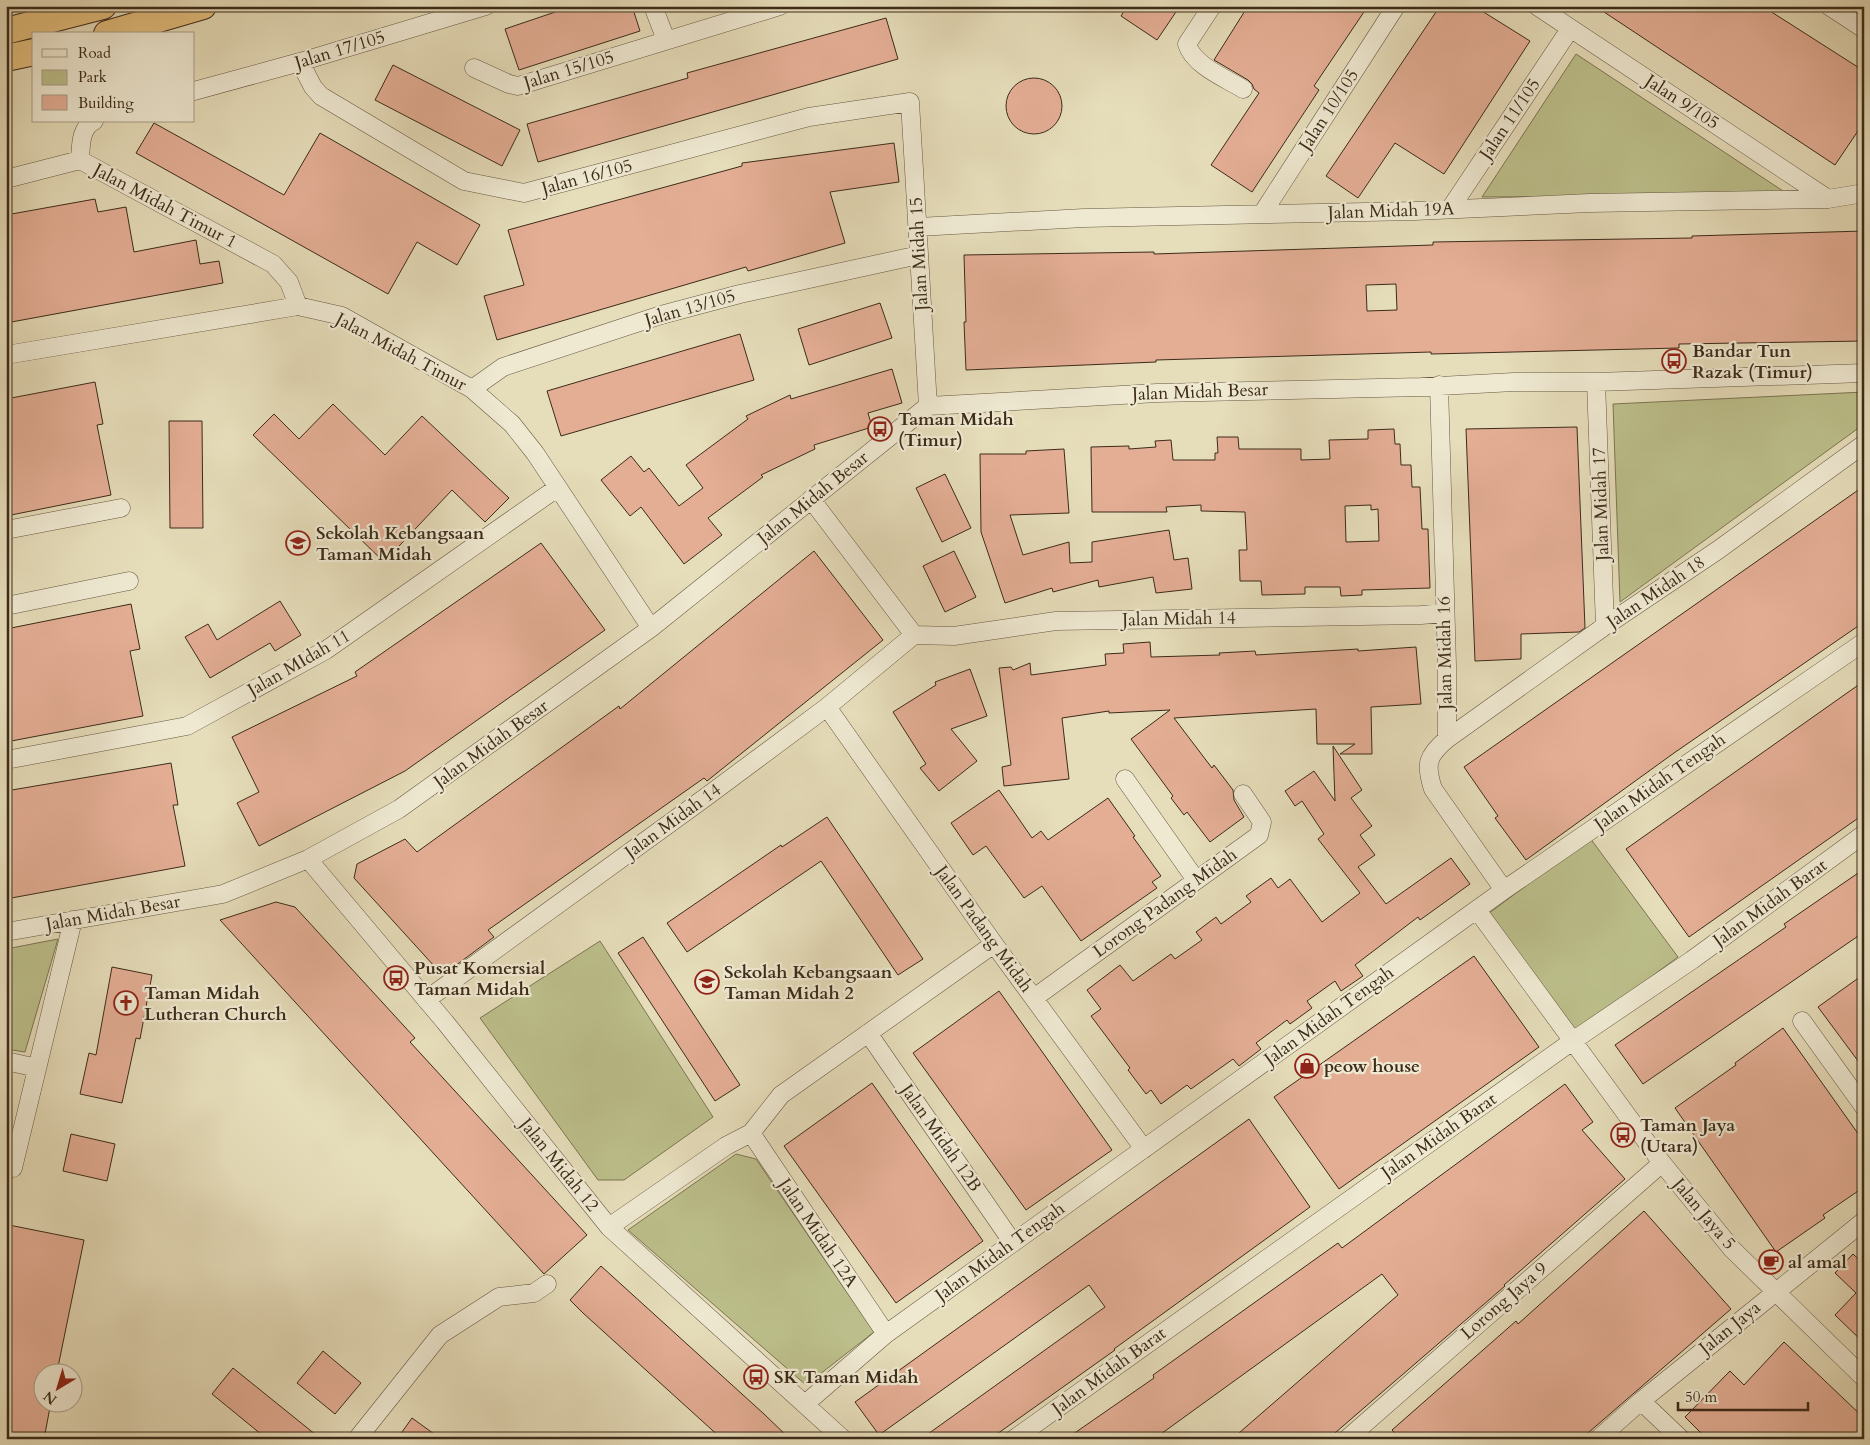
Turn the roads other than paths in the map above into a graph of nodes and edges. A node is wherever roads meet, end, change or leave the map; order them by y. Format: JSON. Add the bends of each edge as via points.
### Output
{"nodes":[{"id":1,"x":103,"y":6,"type":"edge"},
{"id":2,"x":203,"y":6,"type":"edge"},
{"id":3,"x":486,"y":6,"type":"edge"},
{"id":4,"x":653,"y":6,"type":"edge"},
{"id":5,"x":780,"y":6,"type":"edge"},
{"id":6,"x":1212,"y":6,"type":"edge"},
{"id":7,"x":1396,"y":6,"type":"edge"},
{"id":8,"x":1537,"y":6,"type":"edge"},
{"id":9,"x":1829,"y":6,"type":"edge"},
{"id":10,"x":1570,"y":29,"type":"junction"},
{"id":11,"x":1864,"y":29,"type":"edge"},
{"id":12,"x":6,"y":31,"type":"edge"},
{"id":13,"x":114,"y":32,"type":"edge"},
{"id":14,"x":666,"y":40,"type":"junction"},
{"id":15,"x":32,"y":52,"type":"edge"},
{"id":16,"x":6,"y":58,"type":"edge"},
{"id":17,"x":300,"y":62,"type":"junction"},
{"id":18,"x":474,"y":68,"type":"dead end"},
{"id":19,"x":1243,"y":89,"type":"dead end"},
{"id":20,"x":195,"y":91,"type":"edge"},
{"id":21,"x":910,"y":102,"type":"joint"},
{"id":22,"x":93,"y":122,"type":"edge"},
{"id":23,"x":80,"y":160,"type":"junction"},
{"id":24,"x":6,"y":179,"type":"edge"},
{"id":25,"x":1864,"y":193,"type":"edge"},
{"id":26,"x":1828,"y":199,"type":"junction"},
{"id":27,"x":1450,"y":209,"type":"junction"},
{"id":28,"x":1262,"y":214,"type":"junction"},
{"id":29,"x":918,"y":227,"type":"junction"},
{"id":30,"x":919,"y":255,"type":"junction"},
{"id":31,"x":298,"y":306,"type":"junction"},
{"id":32,"x":6,"y":355,"type":"edge"},
{"id":33,"x":1864,"y":374,"type":"edge"},
{"id":34,"x":1596,"y":382,"type":"junction"},
{"id":35,"x":1439,"y":386,"type":"junction"},
{"id":36,"x":472,"y":389,"type":"junction"},
{"id":37,"x":928,"y":406,"type":"junction"},
{"id":38,"x":1864,"y":444,"type":"edge"},
{"id":39,"x":557,"y":488,"type":"junction"},
{"id":40,"x":811,"y":500,"type":"junction"},
{"id":41,"x":122,"y":508,"type":"dead end"},
{"id":42,"x":6,"y":530,"type":"edge"},
{"id":43,"x":129,"y":581,"type":"dead end"},
{"id":44,"x":6,"y":606,"type":"edge"},
{"id":45,"x":1445,"y":613,"type":"junction"},
{"id":46,"x":1605,"y":626,"type":"junction"},
{"id":47,"x":650,"y":628,"type":"junction"},
{"id":48,"x":914,"y":636,"type":"junction"},
{"id":49,"x":1864,"y":642,"type":"edge"},
{"id":50,"x":827,"y":707,"type":"junction"},
{"id":51,"x":1447,"y":738,"type":"junction"},
{"id":52,"x":6,"y":760,"type":"edge"},
{"id":53,"x":1126,"y":779,"type":"dead end"},
{"id":54,"x":1243,"y":794,"type":"dead end"},
{"id":55,"x":1864,"y":834,"type":"edge"},
{"id":56,"x":308,"y":859,"type":"junction"},
{"id":57,"x":1196,"y":880,"type":"junction"},
{"id":58,"x":1504,"y":890,"type":"junction"},
{"id":59,"x":1477,"y":910,"type":"junction"},
{"id":60,"x":73,"y":920,"type":"junction"},
{"id":61,"x":6,"y":932,"type":"edge"},
{"id":62,"x":994,"y":944,"type":"junction"},
{"id":63,"x":1034,"y":998,"type":"junction"},
{"id":64,"x":426,"y":1000,"type":"junction"},
{"id":65,"x":1802,"y":1021,"type":"dead end"},
{"id":66,"x":868,"y":1033,"type":"junction"},
{"id":67,"x":1574,"y":1040,"type":"junction"},
{"id":68,"x":6,"y":1061,"type":"edge"},
{"id":69,"x":37,"y":1068,"type":"junction"},
{"id":70,"x":1864,"y":1107,"type":"edge"},
{"id":71,"x":750,"y":1133,"type":"junction"},
{"id":72,"x":1144,"y":1149,"type":"junction"},
{"id":73,"x":1662,"y":1163,"type":"junction"},
{"id":74,"x":13,"y":1168,"type":"dead end"},
{"id":75,"x":1864,"y":1221,"type":"edge"},
{"id":76,"x":609,"y":1227,"type":"junction"},
{"id":77,"x":1013,"y":1243,"type":"junction"},
{"id":78,"x":547,"y":1284,"type":"dead end"},
{"id":79,"x":1774,"y":1292,"type":"junction"},
{"id":80,"x":886,"y":1334,"type":"junction"},
{"id":81,"x":1864,"y":1378,"type":"edge"},
{"id":82,"x":1641,"y":1401,"type":"junction"},
{"id":83,"x":804,"y":1404,"type":"junction"},
{"id":84,"x":1353,"y":1437,"type":"edge"},
{"id":85,"x":357,"y":1439,"type":"edge"},
{"id":86,"x":843,"y":1439,"type":"edge"},
{"id":87,"x":1014,"y":1439,"type":"edge"},
{"id":88,"x":1598,"y":1439,"type":"edge"},
{"id":89,"x":1681,"y":1439,"type":"edge"}],
"edges":[{"from":1,"to":12,"type":"highway"},
{"from":2,"to":13,"type":"highway"},
{"from":3,"to":17,"type":"street","name":"Jalan 17/105"},
{"from":4,"to":14,"type":"street"},
{"from":5,"to":14,"type":"street","name":"Jalan 15/105"},
{"from":6,"to":19,"type":"street","via":[[1187,44],[1189,51],[1195,59]]},
{"from":7,"to":28,"type":"street","name":"Jalan 10/105"},
{"from":8,"to":10,"type":"street","name":"Jalan 9/105"},
{"from":9,"to":11,"type":"street"},
{"from":10,"to":26,"type":"street","name":"Jalan 9/105"},
{"from":10,"to":27,"type":"street","name":"Jalan 11/105"},
{"from":14,"to":18,"type":"street","name":"Jalan 15/105","via":[[518,86]]},
{"from":15,"to":16,"type":"highway"},
{"from":17,"to":20,"type":"street","name":"Jalan 17/105"},
{"from":17,"to":21,"type":"street","name":"Jalan 16/105","via":[[321,96],[464,181],[524,193],[809,117]]},
{"from":21,"to":29,"type":"street","name":"Jalan Midah 15"},
{"from":22,"to":23,"type":"street","via":[[83,135]]},
{"from":23,"to":24,"type":"street","name":"Jalan Midah Timur 1"},
{"from":23,"to":31,"type":"street","name":"Jalan Midah Timur 1","via":[[273,264],[289,282]]},
{"from":25,"to":26,"type":"street","name":"Jalan Midah 19A"},
{"from":26,"to":27,"type":"street","name":"Jalan Midah 19A"},
{"from":27,"to":28,"type":"street","name":"Jalan Midah 19A"},
{"from":28,"to":29,"type":"street","name":"Jalan Midah 19A","via":[[1084,218]]},
{"from":29,"to":30,"type":"street","name":"Jalan Midah 15"},
{"from":30,"to":36,"type":"street","name":"Jalan 13/105","via":[[740,294],[661,315],[503,367]]},
{"from":30,"to":37,"type":"street","name":"Jalan Midah 15"},
{"from":31,"to":32,"type":"street","name":"Jalan Midah Timur"},
{"from":31,"to":36,"type":"street","name":"Jalan Midah Timur","via":[[342,316]]},
{"from":33,"to":34,"type":"street","name":"Jalan Midah Besar"},
{"from":34,"to":35,"type":"street","name":"Jalan Midah Besar"},
{"from":34,"to":46,"type":"street","name":"Jalan Midah 17"},
{"from":35,"to":37,"type":"street","name":"Jalan Midah Besar","via":[[1157,393]]},
{"from":35,"to":45,"type":"street","name":"Jalan Midah 16"},
{"from":36,"to":39,"type":"street","name":"Jalan Midah Timur","via":[[512,424]]},
{"from":37,"to":40,"type":"street","name":"Jalan Midah Besar"},
{"from":38,"to":46,"type":"street","name":"Jalan Midah 18","via":[[1718,550]]},
{"from":39,"to":47,"type":"street","name":"Jalan Midah Timur"},
{"from":39,"to":52,"type":"street","name":"Jalan MIdah 11","via":[[326,650],[187,726]]},
{"from":40,"to":47,"type":"street","name":"Jalan Midah Besar"},
{"from":40,"to":48,"type":"street"},
{"from":41,"to":42,"type":"street"},
{"from":43,"to":44,"type":"street"},
{"from":45,"to":48,"type":"street","name":"Jalan Midah 14","via":[[1056,621],[954,636]]},
{"from":45,"to":51,"type":"street","name":"Jalan Midah 16"},
{"from":46,"to":51,"type":"street","name":"Jalan Midah 18"},
{"from":47,"to":56,"type":"street","name":"Jalan Midah Besar","via":[[399,809]]},
{"from":48,"to":50,"type":"street","name":"Jalan Midah 14"},
{"from":49,"to":58,"type":"street","name":"Jalan Midah Tengah"},
{"from":50,"to":62,"type":"street","name":"Jalan Padang Midah"},
{"from":50,"to":64,"type":"street","name":"Jalan Midah 14"},
{"from":51,"to":58,"type":"street","via":[[1434,750],[1427,771],[1433,789]]},
{"from":53,"to":57,"type":"street"},
{"from":54,"to":57,"type":"street","name":"Lorong Padang Midah","via":[[1262,822],[1258,835]]},
{"from":55,"to":67,"type":"street","name":"Jalan Midah Barat","via":[[1692,960]]},
{"from":56,"to":60,"type":"street","name":"Jalan Midah Besar","via":[[223,894]]},
{"from":56,"to":64,"type":"street","name":"Jalan Midah 12"},
{"from":57,"to":63,"type":"street","name":"Lorong Padang Midah"},
{"from":58,"to":59,"type":"street","name":"Jalan Midah Tengah"},
{"from":59,"to":67,"type":"street","name":"Jalan Jaya 5"},
{"from":59,"to":72,"type":"street","name":"Jalan Midah Tengah"},
{"from":60,"to":61,"type":"street","name":"Jalan Midah Besar"},
{"from":60,"to":69,"type":"street"},
{"from":62,"to":63,"type":"street","name":"Jalan Padang Midah"},
{"from":62,"to":66,"type":"street"},
{"from":63,"to":72,"type":"street","name":"Jalan Padang Midah"},
{"from":64,"to":76,"type":"street","name":"Jalan Midah 12"},
{"from":65,"to":70,"type":"street"},
{"from":66,"to":71,"type":"street","via":[[781,1095]]},
{"from":66,"to":77,"type":"street","name":"Jalan Midah 12B"},
{"from":67,"to":73,"type":"street","name":"Jalan Jaya 5"},
{"from":67,"to":87,"type":"street","name":"Jalan Midah Barat"},
{"from":68,"to":69,"type":"street"},
{"from":69,"to":74,"type":"street"},
{"from":71,"to":76,"type":"street"},
{"from":71,"to":80,"type":"street","name":"Jalan Midah 12A"},
{"from":72,"to":77,"type":"street","name":"Jalan Midah Tengah"},
{"from":73,"to":79,"type":"street","name":"Jalan Jaya 5","via":[[1732,1249]]},
{"from":73,"to":84,"type":"street","name":"Lorong Jaya 9"},
{"from":75,"to":79,"type":"street","name":"Jalan Jaya"},
{"from":76,"to":83,"type":"street","name":"Jalan Midah 12"},
{"from":77,"to":80,"type":"street","name":"Jalan Midah Tengah"},
{"from":78,"to":85,"type":"street","via":[[534,1292],[499,1297],[440,1335]]},
{"from":79,"to":81,"type":"street","name":"Jalan Jaya 5"},
{"from":79,"to":82,"type":"street","name":"Jalan Jaya"},
{"from":80,"to":83,"type":"street","name":"Jalan Midah Tengah"},
{"from":82,"to":88,"type":"street","name":"Jalan Jaya"},
{"from":82,"to":89,"type":"street"},
{"from":83,"to":86,"type":"street","name":"Jalan Midah 12"}]}
